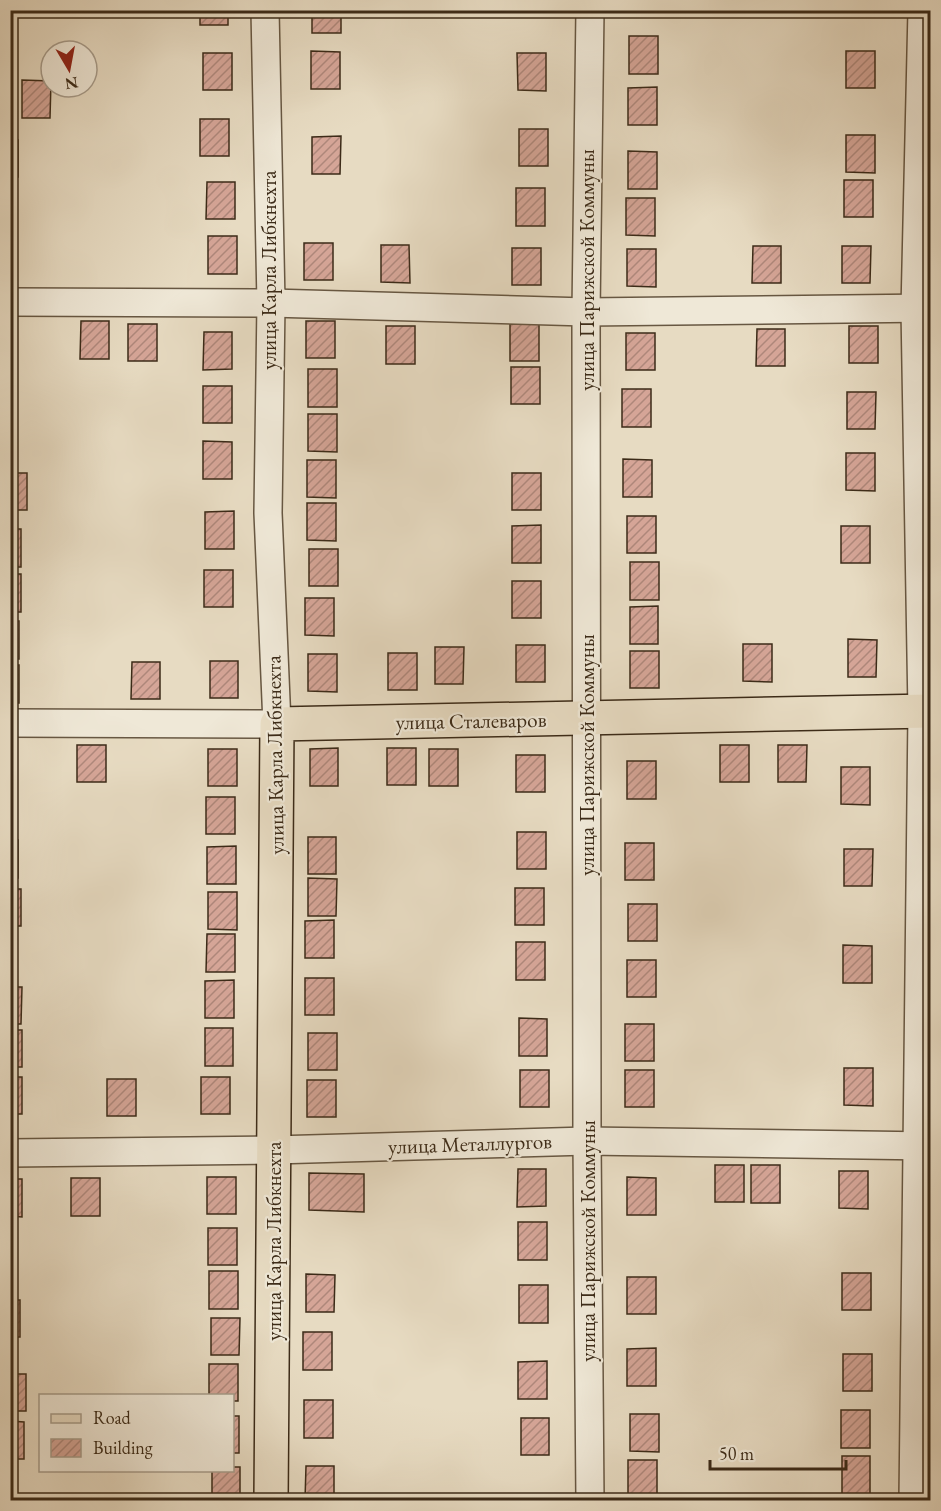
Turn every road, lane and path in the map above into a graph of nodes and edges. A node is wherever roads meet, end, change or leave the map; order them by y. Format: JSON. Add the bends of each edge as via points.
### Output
{"nodes":[{"id":1,"x":265,"y":10,"type":"edge"},
{"id":2,"x":590,"y":10,"type":"edge"},
{"id":3,"x":922,"y":10,"type":"edge"},
{"id":4,"x":10,"y":302,"type":"edge"},
{"id":5,"x":271,"y":303,"type":"junction"},
{"id":6,"x":923,"y":309,"type":"edge"},
{"id":7,"x":586,"y":312,"type":"junction"},
{"id":8,"x":926,"y":712,"type":"edge"},
{"id":9,"x":588,"y":718,"type":"junction"},
{"id":10,"x":10,"y":723,"type":"edge"},
{"id":11,"x":277,"y":724,"type":"junction"},
{"id":12,"x":587,"y":1141,"type":"junction"},
{"id":13,"x":923,"y":1146,"type":"edge"},
{"id":14,"x":274,"y":1150,"type":"junction"},
{"id":15,"x":10,"y":1153,"type":"edge"},
{"id":16,"x":272,"y":1500,"type":"edge"},
{"id":17,"x":590,"y":1500,"type":"edge"},
{"id":18,"x":913,"y":1500,"type":"edge"}],
"edges":[{"from":1,"to":5,"type":"street","name":"улица Карла Либкнехта"},
{"from":2,"to":7,"type":"street","name":"улица Парижской Коммуны"},
{"from":3,"to":6,"type":"street"},
{"from":4,"to":5,"type":"street"},
{"from":5,"to":7,"type":"street"},
{"from":5,"to":11,"type":"street","name":"улица Карла Либкнехта","via":[[268,513]]},
{"from":6,"to":7,"type":"street"},
{"from":6,"to":8,"type":"street"},
{"from":7,"to":9,"type":"street","name":"улица Парижской Коммуны"},
{"from":8,"to":9,"type":"main road","name":"улица Сталеваров"},
{"from":8,"to":13,"type":"street"},
{"from":9,"to":11,"type":"main road","name":"улица Сталеваров"},
{"from":9,"to":12,"type":"street","name":"улица Парижской Коммуны"},
{"from":10,"to":11,"type":"street","name":"улица Сталеваров"},
{"from":11,"to":14,"type":"main road","name":"улица Карла Либкнехта"},
{"from":12,"to":13,"type":"street","name":"улица Металлургов"},
{"from":12,"to":14,"type":"street","name":"улица Металлургов"},
{"from":12,"to":17,"type":"street","name":"улица Парижской Коммуны"},
{"from":13,"to":18,"type":"street"},
{"from":14,"to":15,"type":"street","name":"улица Металлургов"},
{"from":14,"to":16,"type":"main road","name":"улица Карла Либкнехта"}]}
